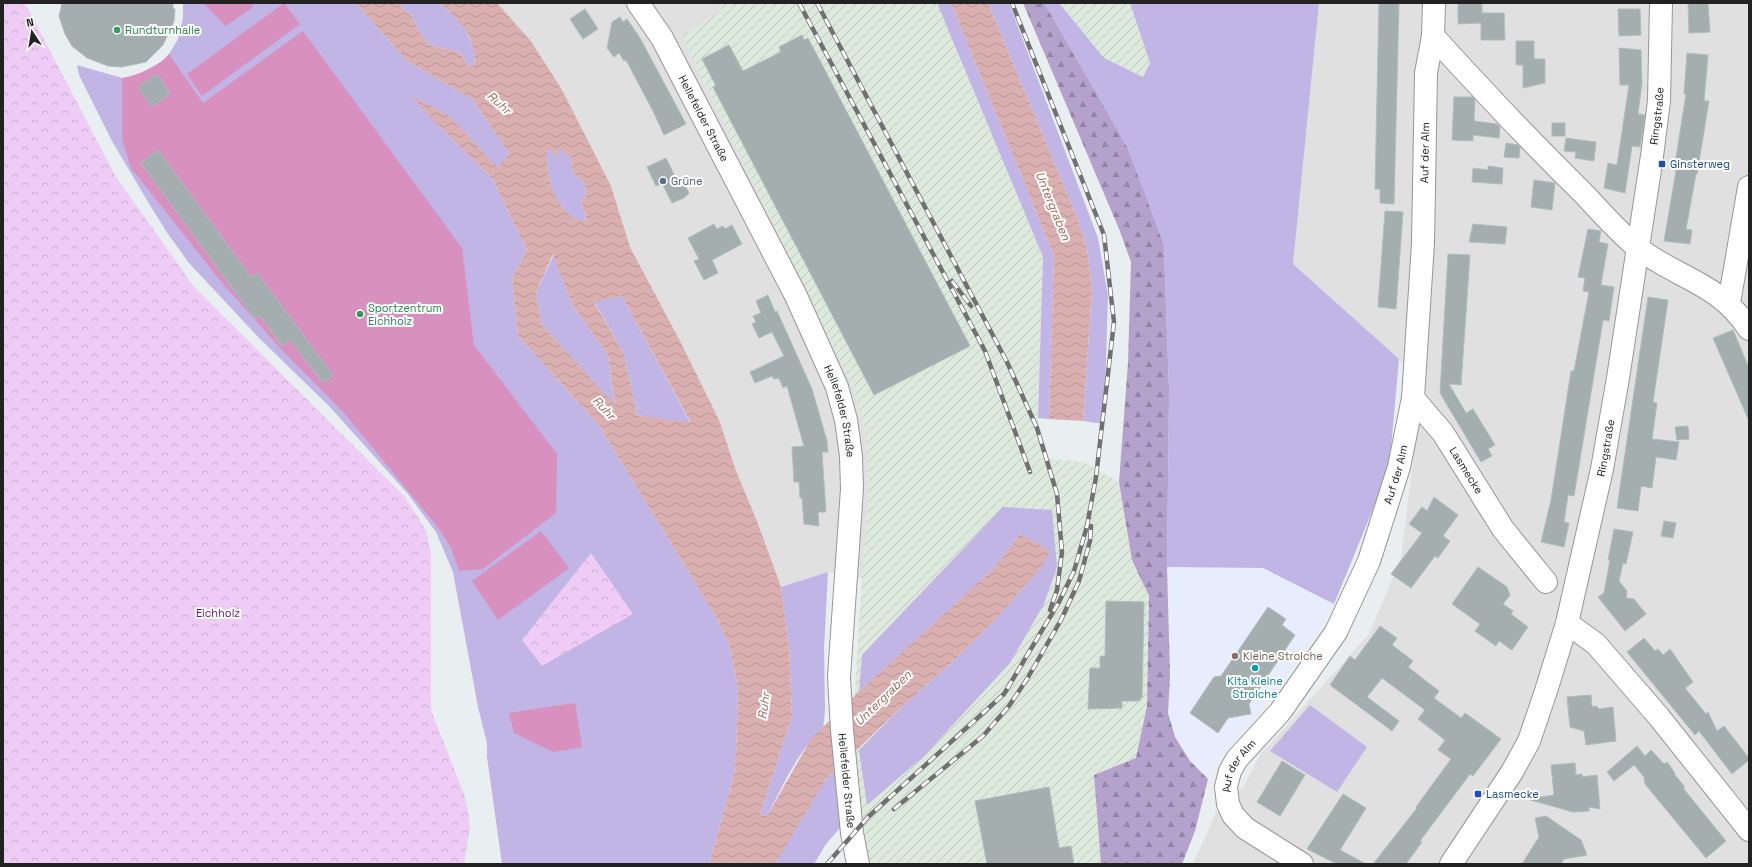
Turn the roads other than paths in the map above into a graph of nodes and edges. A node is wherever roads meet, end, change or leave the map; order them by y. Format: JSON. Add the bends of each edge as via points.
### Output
{"nodes":[{"id":1,"x":638,"y":3,"type":"edge"},
{"id":2,"x":1434,"y":3,"type":"edge"},
{"id":3,"x":1661,"y":3,"type":"edge"},
{"id":4,"x":1433,"y":36,"type":"junction"},
{"id":5,"x":1749,"y":187,"type":"edge"},
{"id":6,"x":1638,"y":248,"type":"junction"},
{"id":7,"x":1729,"y":303,"type":"junction"},
{"id":8,"x":1749,"y":328,"type":"edge"},
{"id":9,"x":1413,"y":398,"type":"junction"},
{"id":10,"x":1546,"y":582,"type":"dead end"},
{"id":11,"x":1567,"y":622,"type":"junction"},
{"id":12,"x":1749,"y":830,"type":"edge"},
{"id":13,"x":858,"y":864,"type":"edge"},
{"id":14,"x":1302,"y":864,"type":"edge"},
{"id":15,"x":1451,"y":864,"type":"edge"}],
"edges":[{"from":1,"to":13,"type":"street","name":"Hellefelder Straße","via":[[662,38],[796,296],[837,388],[846,420],[852,489],[839,677],[848,796]]},
{"from":2,"to":4,"type":"street","name":"Auf der Alm"},
{"from":3,"to":6,"type":"street","name":"Ringstraße","via":[[1659,101]]},
{"from":4,"to":6,"type":"street","via":[[1528,140]]},
{"from":4,"to":9,"type":"street","name":"Auf der Alm","via":[[1426,73],[1423,243]]},
{"from":5,"to":7,"type":"street"},
{"from":6,"to":7,"type":"street","via":[[1710,289]]},
{"from":6,"to":11,"type":"street","name":"Ringstraße","via":[[1602,469]]},
{"from":7,"to":8,"type":"street"},
{"from":9,"to":10,"type":"street","name":"Lasmecke","via":[[1443,433],[1503,529]]},
{"from":9,"to":14,"type":"street","name":"Auf der Alm","via":[[1399,467],[1369,562],[1340,625],[1280,712],[1230,770],[1227,791],[1228,804],[1233,815],[1245,828]]},
{"from":11,"to":12,"type":"street","via":[[1596,644],[1659,717]]},
{"from":11,"to":15,"type":"street","name":"Ringstraße","via":[[1529,741],[1512,772]]}]}
